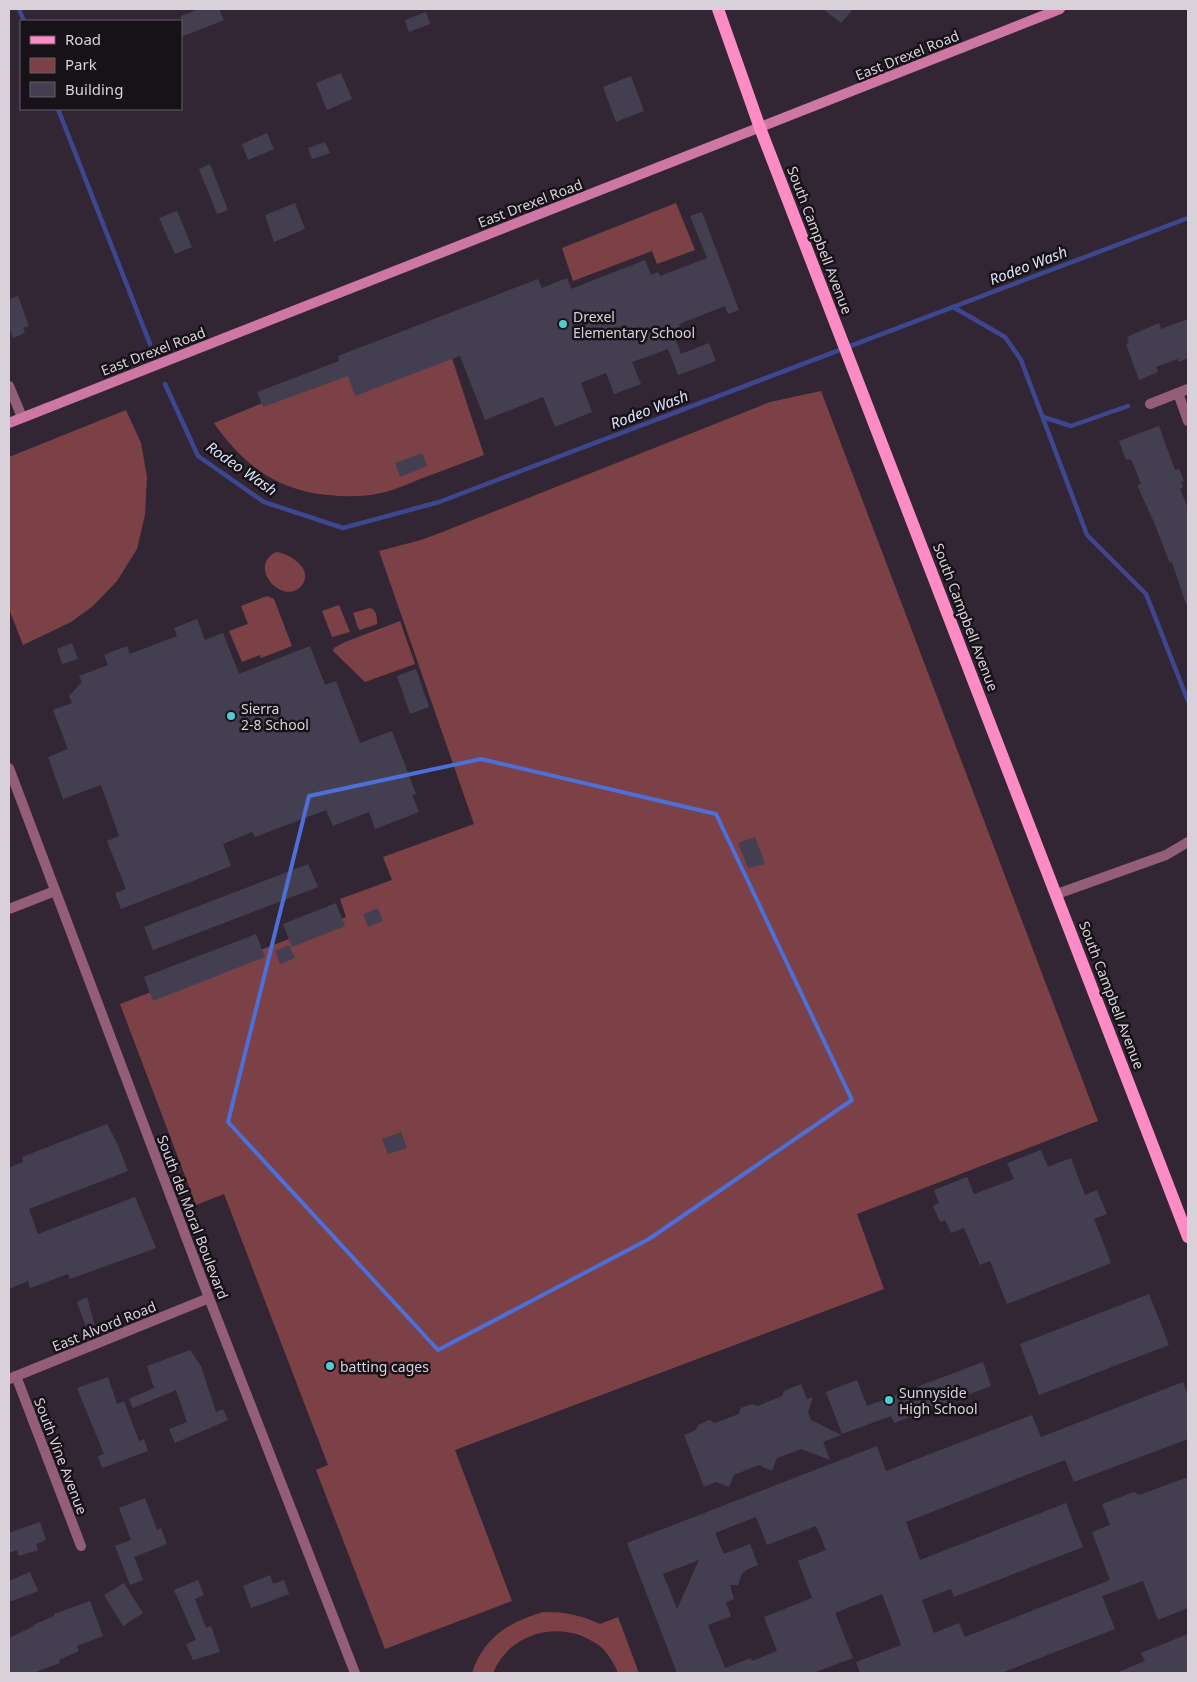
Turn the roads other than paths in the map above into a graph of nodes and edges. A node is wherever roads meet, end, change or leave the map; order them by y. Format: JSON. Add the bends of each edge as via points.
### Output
{"nodes":[{"id":1,"x":718,"y":9,"type":"edge"},
{"id":2,"x":1060,"y":9,"type":"edge"},
{"id":3,"x":760,"y":128,"type":"junction"},
{"id":4,"x":9,"y":386,"type":"edge"},
{"id":5,"x":1188,"y":389,"type":"edge"},
{"id":6,"x":1178,"y":393,"type":"junction"},
{"id":7,"x":1150,"y":404,"type":"dead end"},
{"id":8,"x":22,"y":417,"type":"junction"},
{"id":9,"x":1188,"y":421,"type":"edge"},
{"id":10,"x":9,"y":422,"type":"edge"},
{"id":11,"x":9,"y":768,"type":"edge"},
{"id":12,"x":1188,"y":842,"type":"edge"},
{"id":13,"x":55,"y":892,"type":"junction"},
{"id":14,"x":1057,"y":894,"type":"junction"},
{"id":15,"x":9,"y":909,"type":"edge"},
{"id":16,"x":1188,"y":1237,"type":"edge"},
{"id":17,"x":209,"y":1298,"type":"junction"},
{"id":18,"x":12,"y":1377,"type":"edge"},
{"id":19,"x":81,"y":1546,"type":"dead end"},
{"id":20,"x":355,"y":1673,"type":"edge"}],
"edges":[{"from":1,"to":3,"type":"main road","name":"South Campbell Avenue"},
{"from":2,"to":3,"type":"street","name":"East Drexel Road"},
{"from":3,"to":8,"type":"street","name":"East Drexel Road"},
{"from":3,"to":14,"type":"main road","name":"South Campbell Avenue"},
{"from":4,"to":8,"type":"street"},
{"from":5,"to":6,"type":"street"},
{"from":6,"to":7,"type":"street"},
{"from":6,"to":9,"type":"street"},
{"from":8,"to":10,"type":"street","name":"East Drexel Road"},
{"from":11,"to":13,"type":"street","name":"South del Moral Boulevard"},
{"from":12,"to":14,"type":"street","via":[[1166,855]]},
{"from":13,"to":15,"type":"street"},
{"from":13,"to":17,"type":"street","name":"South del Moral Boulevard"},
{"from":14,"to":16,"type":"main road","name":"South Campbell Avenue"},
{"from":17,"to":18,"type":"street","name":"East Alvord Road"},
{"from":17,"to":20,"type":"street","name":"South del Moral Boulevard"},
{"from":18,"to":19,"type":"street","name":"South Vine Avenue"}]}
